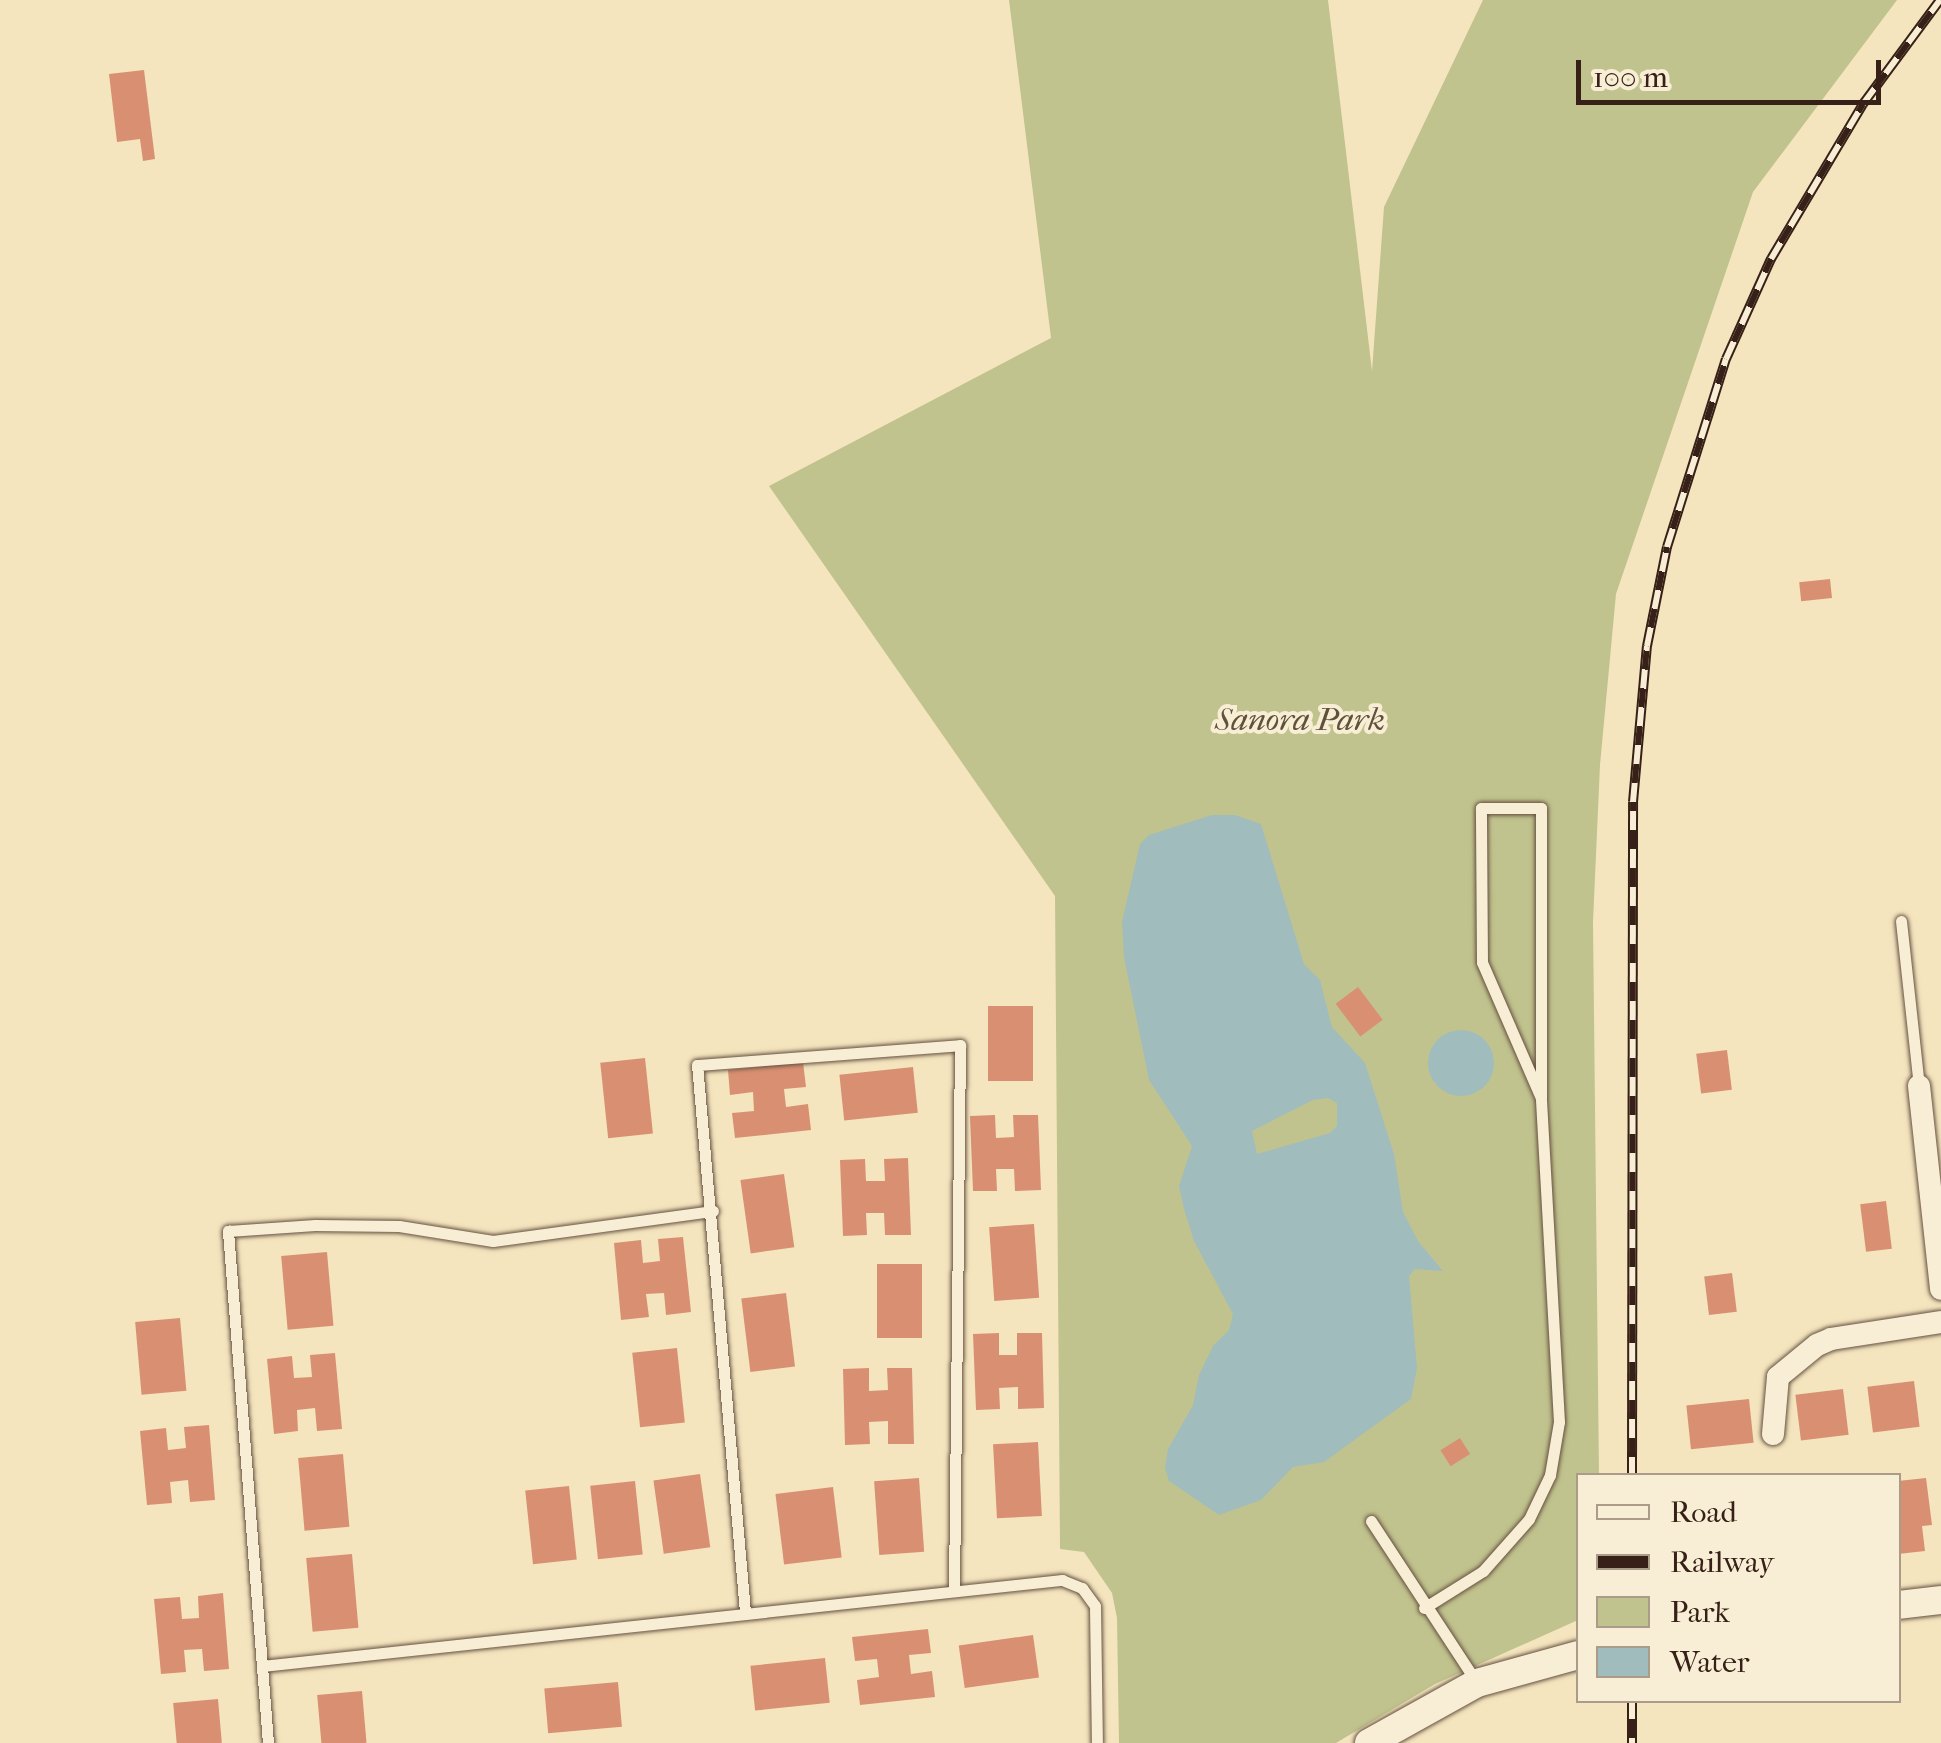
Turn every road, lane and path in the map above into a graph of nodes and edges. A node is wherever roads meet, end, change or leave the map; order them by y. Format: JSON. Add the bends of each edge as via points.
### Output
{"nodes":[{"id":1,"x":1900,"y":921,"type":"dead end"},
{"id":2,"x":1919,"y":1086,"type":"joint"},
{"id":3,"x":1541,"y":1098,"type":"junction"},
{"id":4,"x":714,"y":1212,"type":"junction"},
{"id":5,"x":1941,"y":1289,"type":"edge"},
{"id":6,"x":1941,"y":1322,"type":"edge"},
{"id":7,"x":1773,"y":1434,"type":"dead end"},
{"id":8,"x":1371,"y":1521,"type":"dead end"},
{"id":9,"x":954,"y":1590,"type":"junction"},
{"id":10,"x":1941,"y":1600,"type":"edge"},
{"id":11,"x":1901,"y":1605,"type":"edge"},
{"id":12,"x":1424,"y":1608,"type":"junction"},
{"id":13,"x":745,"y":1612,"type":"junction"},
{"id":14,"x":1576,"y":1641,"type":"edge"},
{"id":15,"x":1576,"y":1656,"type":"edge"},
{"id":16,"x":262,"y":1666,"type":"junction"},
{"id":17,"x":1522,"y":1667,"type":"junction"},
{"id":18,"x":1477,"y":1684,"type":"junction"},
{"id":19,"x":268,"y":1743,"type":"edge"},
{"id":20,"x":1097,"y":1743,"type":"edge"},
{"id":21,"x":1370,"y":1743,"type":"edge"}],
"edges":[{"from":1,"to":2,"type":"lane"},
{"from":2,"to":5,"type":"street"},
{"from":3,"to":3,"type":"lane","via":[[1482,962],[1482,808],[1542,808]]},
{"from":3,"to":12,"type":"lane","via":[[1556,1448],[1538,1500],[1512,1540],[1483,1571]]},
{"from":4,"to":9,"type":"lane","via":[[697,1065],[960,1045]]},
{"from":4,"to":13,"type":"lane"},
{"from":4,"to":16,"type":"lane","via":[[493,1241],[399,1226],[228,1231]]},
{"from":6,"to":7,"type":"street","via":[[1817,1345],[1778,1377]]},
{"from":8,"to":12,"type":"lane"},
{"from":9,"to":13,"type":"lane"},
{"from":9,"to":20,"type":"lane","via":[[1062,1580],[1089,1595],[1098,1618]]},
{"from":10,"to":11,"type":"street"},
{"from":12,"to":18,"type":"lane","via":[[1444,1626]]},
{"from":13,"to":16,"type":"lane"},
{"from":14,"to":17,"type":"street","via":[[1535,1655]]},
{"from":15,"to":17,"type":"street"},
{"from":16,"to":19,"type":"lane"},
{"from":17,"to":18,"type":"street"},
{"from":18,"to":21,"type":"street"}]}
